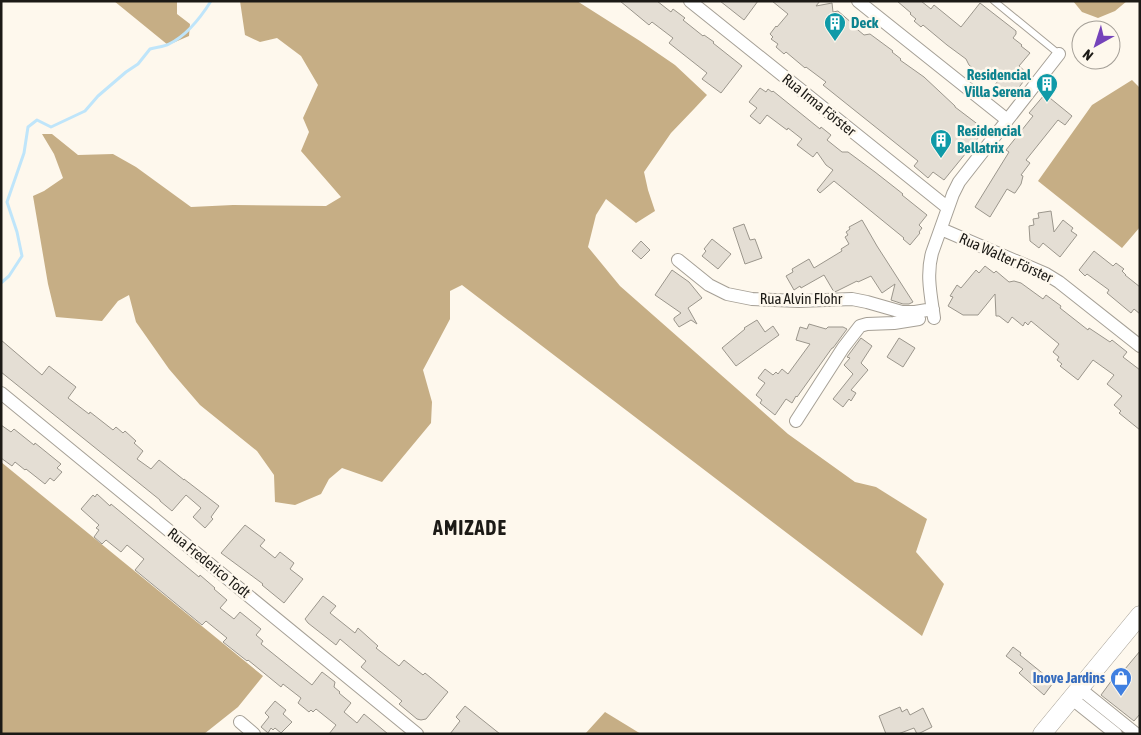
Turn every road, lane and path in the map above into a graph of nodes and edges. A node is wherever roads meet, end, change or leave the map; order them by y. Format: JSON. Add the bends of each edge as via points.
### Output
{"nodes":[{"id":1,"x":690,"y":1,"type":"edge"},
{"id":2,"x":858,"y":1,"type":"edge"},
{"id":3,"x":994,"y":1,"type":"edge"},
{"id":4,"x":1059,"y":54,"type":"joint"},
{"id":5,"x":1006,"y":119,"type":"junction"},
{"id":6,"x":948,"y":208,"type":"junction"},
{"id":7,"x":941,"y":229,"type":"junction"},
{"id":8,"x":678,"y":260,"type":"dead end"},
{"id":9,"x":934,"y":314,"type":"junction"},
{"id":10,"x":1140,"y":346,"type":"edge"},
{"id":11,"x":1,"y":393,"type":"edge"},
{"id":12,"x":796,"y":421,"type":"dead end"},
{"id":13,"x":1140,"y":615,"type":"edge"},
{"id":14,"x":1075,"y":693,"type":"junction"},
{"id":15,"x":240,"y":722,"type":"dead end"},
{"id":16,"x":254,"y":734,"type":"edge"},
{"id":17,"x":418,"y":734,"type":"edge"},
{"id":18,"x":1042,"y":734,"type":"edge"},
{"id":19,"x":1116,"y":734,"type":"edge"},
{"id":20,"x":1136,"y":734,"type":"edge"}],
"edges":[{"from":1,"to":6,"type":"street","name":"Rua Irma Förster"},
{"from":2,"to":5,"type":"street"},
{"from":3,"to":4,"type":"lane"},
{"from":4,"to":5,"type":"street"},
{"from":5,"to":6,"type":"street","via":[[959,182]]},
{"from":6,"to":7,"type":"street"},
{"from":7,"to":9,"type":"street","via":[[929,264]]},
{"from":7,"to":10,"type":"street","name":"Rua Walter Förster","via":[[1046,274]]},
{"from":8,"to":9,"type":"street","name":"Rua Alvin Flohr","via":[[709,285],[728,294],[752,299],[799,301],[852,299],[902,312]]},
{"from":9,"to":12,"type":"street","via":[[860,326]]},
{"from":11,"to":17,"type":"street","name":"Rua Frederico Todt"},
{"from":13,"to":14,"type":"main road"},
{"from":14,"to":18,"type":"main road"},
{"from":14,"to":19,"type":"street"},
{"from":14,"to":20,"type":"street"},
{"from":15,"to":16,"type":"street"}]}
